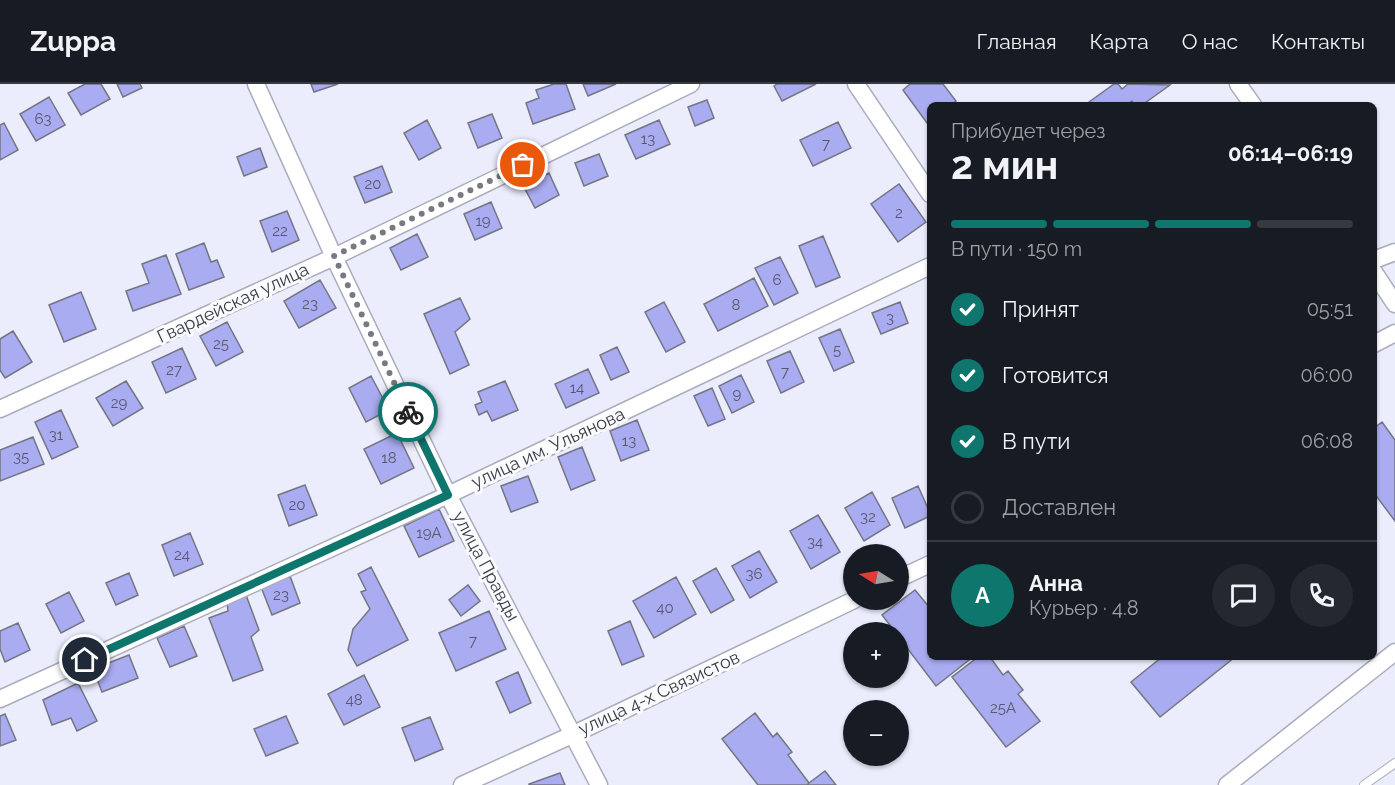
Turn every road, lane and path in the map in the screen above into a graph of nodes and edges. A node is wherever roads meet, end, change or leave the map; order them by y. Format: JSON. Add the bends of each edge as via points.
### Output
{"nodes":[{"id":1,"x":256,"y":84,"type":"edge"},
{"id":2,"x":691,"y":84,"type":"edge"},
{"id":3,"x":856,"y":84,"type":"edge"},
{"id":4,"x":1238,"y":84,"type":"edge"},
{"id":5,"x":1251,"y":102,"type":"edge"},
{"id":6,"x":927,"y":190,"type":"edge"},
{"id":7,"x":1395,"y":252,"type":"edge"},
{"id":8,"x":334,"y":256,"type":"junction"},
{"id":9,"x":1377,"y":259,"type":"edge"},
{"id":10,"x":927,"y":267,"type":"edge"},
{"id":11,"x":1377,"y":277,"type":"edge"},
{"id":12,"x":1395,"y":304,"type":"edge"},
{"id":13,"x":1395,"y":333,"type":"edge"},
{"id":14,"x":1377,"y":342,"type":"edge"},
{"id":15,"x":0,"y":409,"type":"edge"},
{"id":16,"x":448,"y":495,"type":"junction"},
{"id":17,"x":927,"y":565,"type":"edge"},
{"id":18,"x":909,"y":574,"type":"edge"},
{"id":19,"x":843,"y":605,"type":"edge"},
{"id":20,"x":1395,"y":652,"type":"edge"},
{"id":21,"x":0,"y":699,"type":"edge"},
{"id":22,"x":574,"y":734,"type":"junction"},
{"id":23,"x":1395,"y":763,"type":"edge"},
{"id":24,"x":462,"y":785,"type":"edge"},
{"id":25,"x":599,"y":785,"type":"edge"},
{"id":26,"x":1227,"y":785,"type":"edge"},
{"id":27,"x":1364,"y":785,"type":"edge"}],
"edges":[{"from":1,"to":8,"type":"street","name":"улица Правды"},
{"from":2,"to":8,"type":"street","name":"Гвардейская улица"},
{"from":3,"to":6,"type":"street"},
{"from":4,"to":5,"type":"street"},
{"from":7,"to":9,"type":"street"},
{"from":8,"to":15,"type":"street","name":"Гвардейская улица"},
{"from":8,"to":16,"type":"street","name":"улица Правды"},
{"from":10,"to":16,"type":"street","name":"улица им. Ульянова"},
{"from":11,"to":12,"type":"street"},
{"from":13,"to":14,"type":"street"},
{"from":16,"to":21,"type":"street","name":"улица им. Ульянова"},
{"from":16,"to":22,"type":"street","name":"улица Правды"},
{"from":17,"to":18,"type":"street"},
{"from":19,"to":22,"type":"street","name":"улица 4-х Связистов"},
{"from":20,"to":26,"type":"street"},
{"from":22,"to":24,"type":"street","name":"улица 4-х Связистов"},
{"from":22,"to":25,"type":"street","name":"улица Правды"},
{"from":23,"to":27,"type":"lane"}]}
